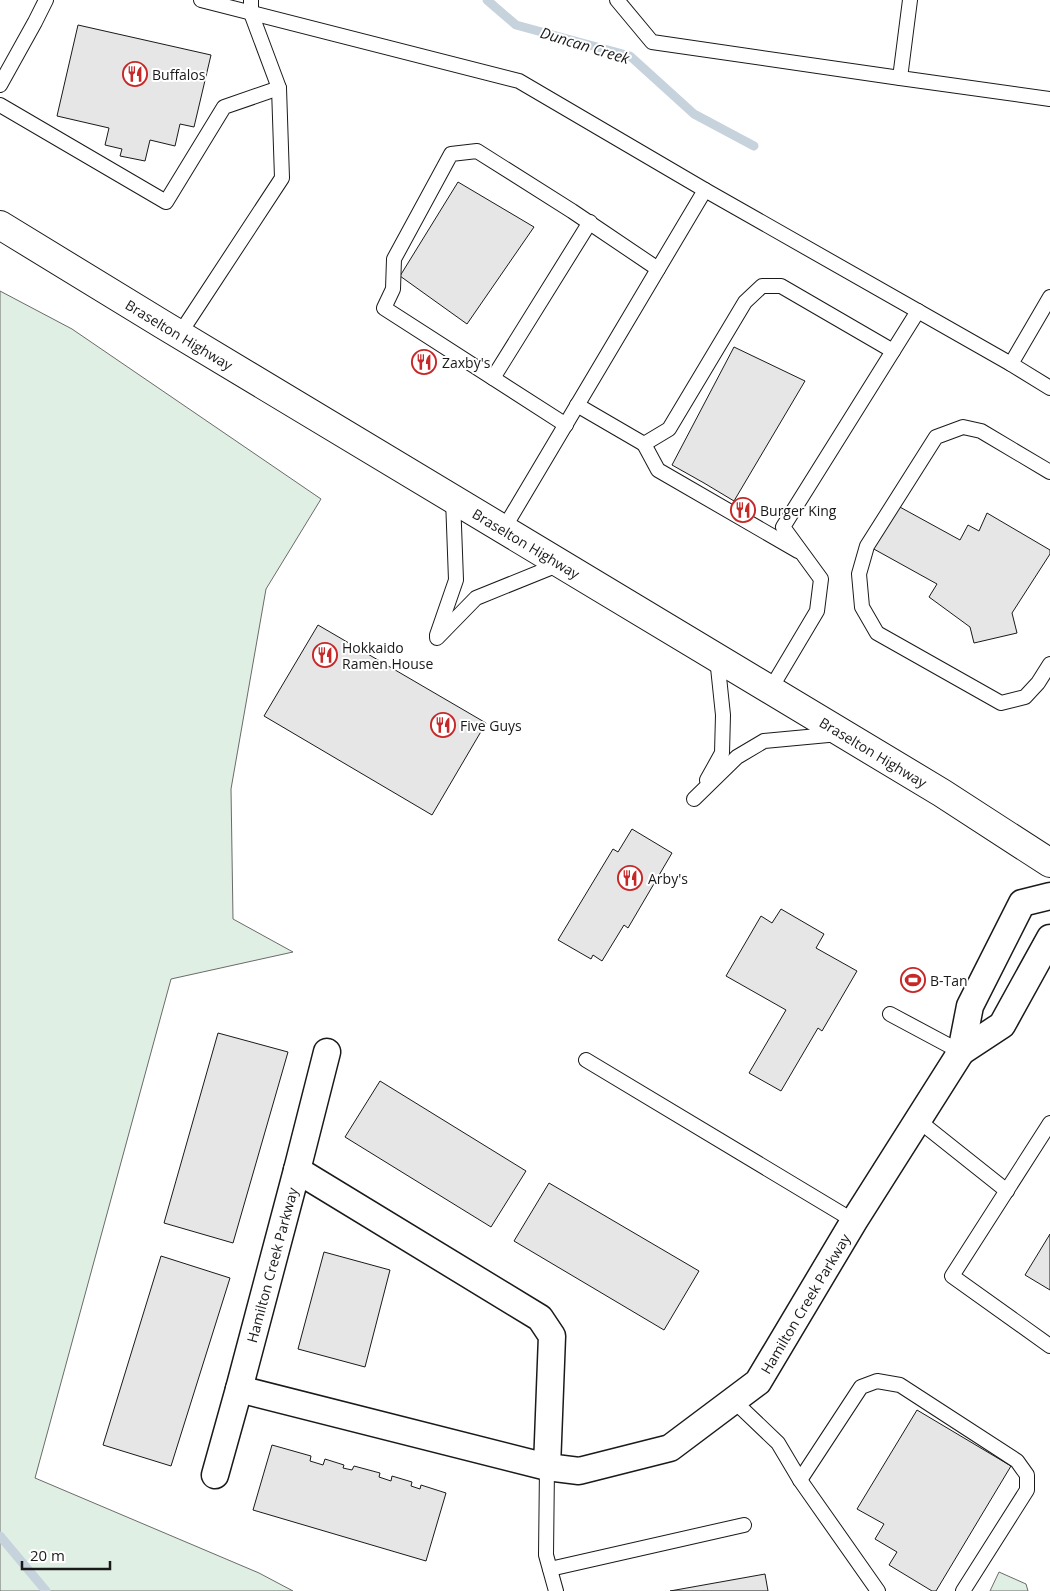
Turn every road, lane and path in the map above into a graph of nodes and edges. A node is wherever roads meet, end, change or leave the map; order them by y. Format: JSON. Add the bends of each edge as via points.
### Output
{"nodes":[{"id":1,"x":46,"y":0,"type":"edge"},
{"id":2,"x":201,"y":0,"type":"edge"},
{"id":3,"x":617,"y":0,"type":"edge"},
{"id":4,"x":910,"y":0,"type":"edge"},
{"id":5,"x":251,"y":6,"type":"edge"},
{"id":6,"x":900,"y":78,"type":"junction"},
{"id":7,"x":0,"y":85,"type":"edge"},
{"id":8,"x":279,"y":88,"type":"junction"},
{"id":9,"x":1050,"y":99,"type":"edge"},
{"id":10,"x":0,"y":105,"type":"edge"},
{"id":11,"x":705,"y":190,"type":"junction"},
{"id":12,"x":590,"y":222,"type":"junction"},
{"id":13,"x":0,"y":226,"type":"edge"},
{"id":14,"x":658,"y":269,"type":"junction"},
{"id":15,"x":1050,"y":297,"type":"edge"},
{"id":16,"x":918,"y":311,"type":"junction"},
{"id":17,"x":180,"y":335,"type":"junction"},
{"id":18,"x":893,"y":351,"type":"junction"},
{"id":19,"x":1011,"y":364,"type":"junction"},
{"id":20,"x":493,"y":378,"type":"junction"},
{"id":21,"x":1050,"y":388,"type":"edge"},
{"id":22,"x":577,"y":405,"type":"junction"},
{"id":23,"x":566,"y":425,"type":"junction"},
{"id":24,"x":644,"y":444,"type":"junction"},
{"id":25,"x":1050,"y":472,"type":"edge"},
{"id":26,"x":453,"y":499,"type":"junction"},
{"id":27,"x":503,"y":530,"type":"junction"},
{"id":28,"x":803,"y":554,"type":"junction"},
{"id":29,"x":560,"y":564,"type":"junction"},
{"id":30,"x":717,"y":658,"type":"junction"},
{"id":31,"x":1050,"y":664,"type":"edge"},
{"id":32,"x":770,"y":690,"type":"junction"},
{"id":33,"x":843,"y":734,"type":"junction"},
{"id":34,"x":1050,"y":863,"type":"edge"},
{"id":35,"x":1050,"y":896,"type":"edge"},
{"id":36,"x":1050,"y":938,"type":"edge"},
{"id":37,"x":890,"y":1014,"type":"dead end"},
{"id":38,"x":327,"y":1052,"type":"dead end"},
{"id":39,"x":962,"y":1052,"type":"junction"},
{"id":40,"x":586,"y":1060,"type":"dead end"},
{"id":41,"x":919,"y":1121,"type":"junction"},
{"id":42,"x":1050,"y":1123,"type":"edge"},
{"id":43,"x":297,"y":1170,"type":"junction"},
{"id":44,"x":1007,"y":1191,"type":"junction"},
{"id":45,"x":854,"y":1221,"type":"junction"},
{"id":46,"x":1050,"y":1346,"type":"edge"},
{"id":47,"x":239,"y":1389,"type":"junction"},
{"id":48,"x":734,"y":1401,"type":"junction"},
{"id":49,"x":547,"y":1467,"type":"junction"},
{"id":50,"x":215,"y":1475,"type":"dead end"},
{"id":51,"x":800,"y":1480,"type":"junction"},
{"id":52,"x":744,"y":1525,"type":"dead end"},
{"id":53,"x":550,"y":1569,"type":"junction"},
{"id":54,"x":556,"y":1591,"type":"edge"},
{"id":55,"x":878,"y":1591,"type":"edge"},
{"id":56,"x":963,"y":1591,"type":"edge"}],
"edges":[{"from":1,"to":7,"type":"lane"},
{"from":2,"to":5,"type":"lane"},
{"from":3,"to":6,"type":"lane","via":[[652,42]]},
{"from":4,"to":6,"type":"lane"},
{"from":5,"to":8,"type":"lane"},
{"from":5,"to":11,"type":"lane","via":[[520,81]]},
{"from":6,"to":9,"type":"lane"},
{"from":8,"to":10,"type":"lane","via":[[224,107],[166,202]]},
{"from":8,"to":17,"type":"lane","via":[[282,178]]},
{"from":11,"to":14,"type":"lane"},
{"from":11,"to":16,"type":"lane"},
{"from":12,"to":14,"type":"lane"},
{"from":12,"to":20,"type":"lane"},
{"from":12,"to":20,"type":"lane","via":[[477,151],[452,154],[394,259],[393,289],[384,308]]},
{"from":13,"to":17,"type":"main road","name":"Braselton Highway"},
{"from":14,"to":22,"type":"lane"},
{"from":15,"to":19,"type":"lane"},
{"from":16,"to":18,"type":"lane"},
{"from":16,"to":19,"type":"lane"},
{"from":17,"to":26,"type":"main road","name":"Braselton Highway"},
{"from":18,"to":24,"type":"lane","via":[[781,286],[762,286],[744,302],[669,430]]},
{"from":18,"to":28,"type":"lane","via":[[783,527]]},
{"from":19,"to":21,"type":"lane"},
{"from":20,"to":23,"type":"lane"},
{"from":22,"to":23,"type":"lane"},
{"from":22,"to":24,"type":"lane"},
{"from":23,"to":27,"type":"lane"},
{"from":24,"to":28,"type":"lane","via":[[658,470]]},
{"from":25,"to":31,"type":"lane","via":[[981,431],[963,427],[936,437],[867,546],[859,574],[862,606],[877,633],[1001,703],[1025,697]]},
{"from":26,"to":27,"type":"main road","name":"Braselton Highway"},
{"from":26,"to":29,"type":"lane","via":[[456,580],[436,638],[476,598]]},
{"from":27,"to":29,"type":"main road","name":"Braselton Highway"},
{"from":28,"to":32,"type":"lane","via":[[821,579],[817,611]]},
{"from":29,"to":30,"type":"main road","name":"Braselton Highway"},
{"from":30,"to":32,"type":"main road","name":"Braselton Highway"},
{"from":30,"to":33,"type":"lane","via":[[723,714],[722,753],[694,799],[737,757],[764,741]]},
{"from":32,"to":33,"type":"main road","name":"Braselton Highway"},
{"from":33,"to":34,"type":"main road","name":"Braselton Highway"},
{"from":35,"to":39,"type":"street","name":"Hamilton Creek Parkway","via":[[1022,903],[970,1006]]},
{"from":36,"to":39,"type":"street","name":"Hamilton Creek Parkway","via":[[1002,1025]]},
{"from":37,"to":39,"type":"lane"},
{"from":38,"to":43,"type":"street"},
{"from":39,"to":41,"type":"street","name":"Hamilton Creek Parkway"},
{"from":40,"to":45,"type":"lane"},
{"from":41,"to":44,"type":"lane"},
{"from":41,"to":45,"type":"street","name":"Hamilton Creek Parkway"},
{"from":42,"to":44,"type":"lane"},
{"from":43,"to":47,"type":"street","name":"Hamilton Creek Parkway"},
{"from":43,"to":49,"type":"street","name":"Hamilton Creek Parkway","via":[[540,1318],[552,1336]]},
{"from":44,"to":46,"type":"lane","via":[[952,1276]]},
{"from":45,"to":48,"type":"street","name":"Hamilton Creek Parkway","via":[[758,1382]]},
{"from":47,"to":49,"type":"street","name":"Hamilton Creek Parkway"},
{"from":47,"to":50,"type":"street"},
{"from":48,"to":49,"type":"street","name":"Hamilton Creek Parkway","via":[[670,1448],[579,1471]]},
{"from":48,"to":51,"type":"lane","via":[[778,1443]]},
{"from":49,"to":53,"type":"lane","via":[[546,1554]]},
{"from":51,"to":55,"type":"lane"},
{"from":51,"to":56,"type":"lane","via":[[861,1387],[877,1381],[900,1385],[1017,1461],[1027,1475],[1027,1490]]},
{"from":52,"to":53,"type":"lane"},
{"from":53,"to":54,"type":"lane"}]}
